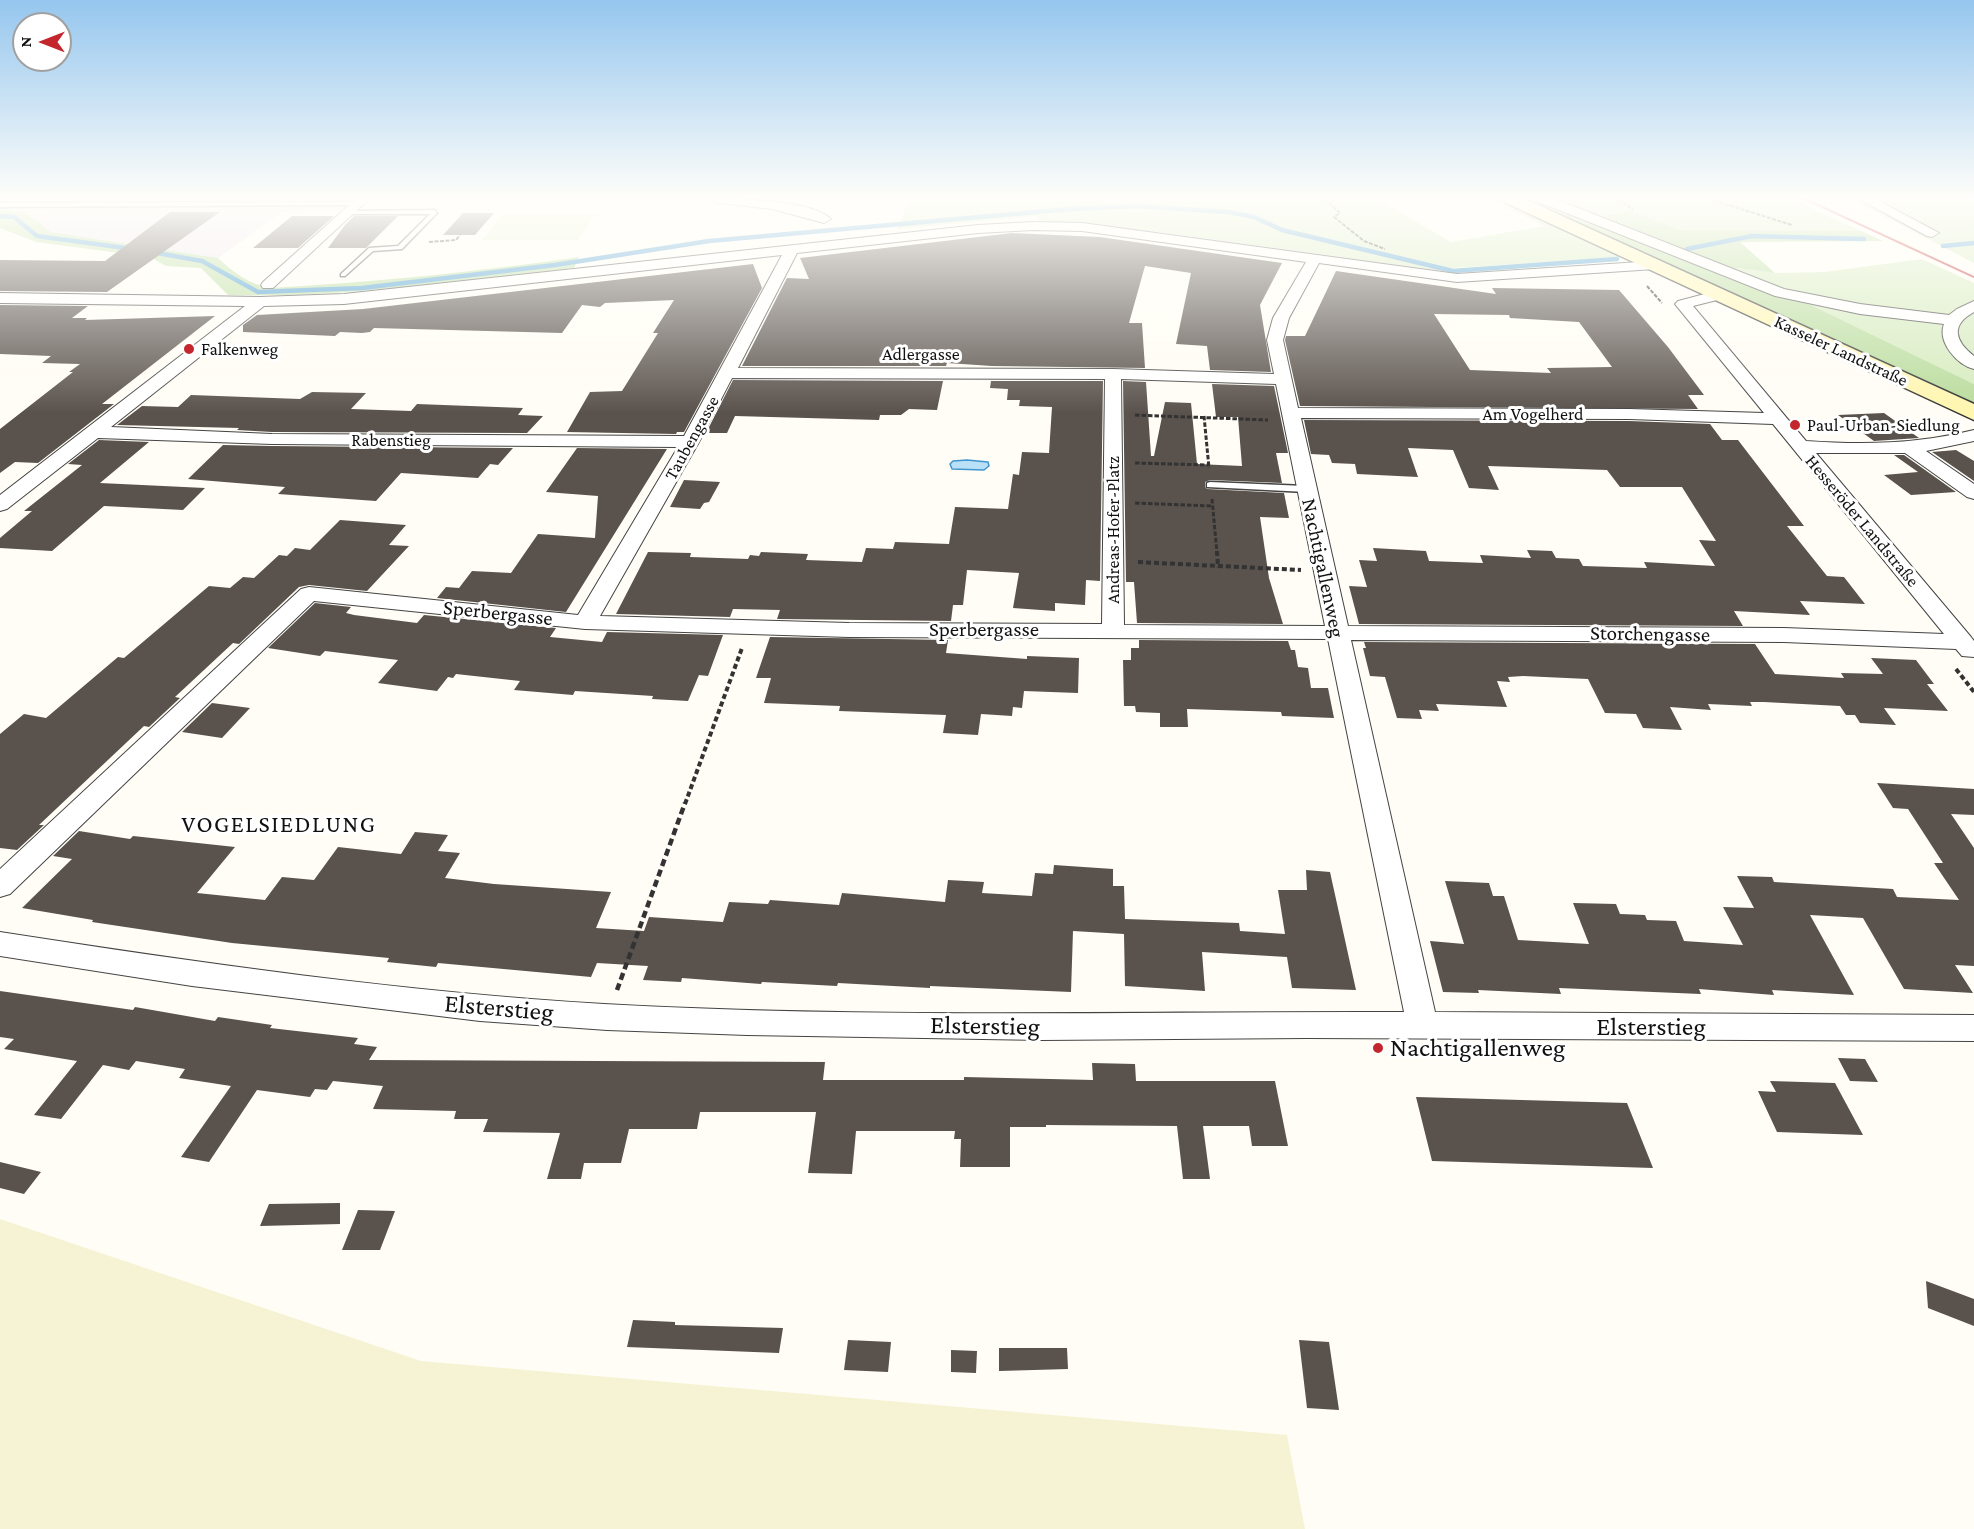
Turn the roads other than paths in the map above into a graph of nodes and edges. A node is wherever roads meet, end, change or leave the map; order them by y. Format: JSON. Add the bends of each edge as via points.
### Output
{"nodes":[{"id":1,"x":284,"y":270,"type":"edge"},
{"id":2,"x":348,"y":270,"type":"edge"},
{"id":3,"x":606,"y":270,"type":"edge"},
{"id":4,"x":781,"y":270,"type":"edge"},
{"id":5,"x":1308,"y":270,"type":"edge"},
{"id":6,"x":1403,"y":270,"type":"edge"},
{"id":7,"x":1574,"y":270,"type":"edge"},
{"id":8,"x":1667,"y":270,"type":"edge"},
{"id":9,"x":1723,"y":270,"type":"edge"},
{"id":10,"x":343,"y":275,"type":"dead end"},
{"id":11,"x":268,"y":285,"type":"dead end"},
{"id":12,"x":1720,"y":295,"type":"junction"},
{"id":13,"x":0,"y":298,"type":"edge"},
{"id":14,"x":260,"y":302,"type":"junction"},
{"id":15,"x":1974,"y":306,"type":"edge"},
{"id":16,"x":1952,"y":320,"type":"junction"},
{"id":17,"x":1974,"y":364,"type":"edge"},
{"id":18,"x":728,"y":373,"type":"junction"},
{"id":19,"x":1113,"y":374,"type":"junction"},
{"id":20,"x":1282,"y":379,"type":"junction"},
{"id":21,"x":1974,"y":413,"type":"edge"},
{"id":22,"x":1290,"y":417,"type":"junction"},
{"id":23,"x":1777,"y":419,"type":"junction"},
{"id":24,"x":93,"y":432,"type":"junction"},
{"id":25,"x":1974,"y":435,"type":"edge"},
{"id":26,"x":690,"y":442,"type":"junction"},
{"id":27,"x":1800,"y":446,"type":"junction"},
{"id":28,"x":1910,"y":448,"type":"junction"},
{"id":29,"x":1210,"y":485,"type":"dead end"},
{"id":30,"x":1306,"y":489,"type":"junction"},
{"id":31,"x":1974,"y":493,"type":"edge"},
{"id":32,"x":0,"y":505,"type":"edge"},
{"id":33,"x":585,"y":622,"type":"junction"},
{"id":34,"x":1113,"y":631,"type":"junction"},
{"id":35,"x":1336,"y":631,"type":"junction"},
{"id":36,"x":1969,"y":649,"type":"edge"},
{"id":37,"x":0,"y":886,"type":"edge"},
{"id":38,"x":0,"y":944,"type":"edge"},
{"id":39,"x":1423,"y":1026,"type":"junction"},
{"id":40,"x":1974,"y":1028,"type":"edge"}],
"edges":[{"from":1,"to":11,"type":"street"},
{"from":2,"to":10,"type":"lane"},
{"from":3,"to":14,"type":"street","via":[[344,299]]},
{"from":4,"to":18,"type":"street","name":"Taubengasse"},
{"from":5,"to":20,"type":"street","name":"Nachtigallenweg","via":[[1281,318],[1275,340]]},
{"from":6,"to":7,"type":"street","via":[[1458,278]]},
{"from":8,"to":12,"type":"main road","name":"Kasseler Landstraße"},
{"from":9,"to":16,"type":"street","via":[[1780,293],[1860,309]]},
{"from":12,"to":21,"type":"main road","name":"Kasseler Landstraße"},
{"from":12,"to":23,"type":"street","name":"Hesseröder Landstraße","via":[[1683,304]]},
{"from":13,"to":14,"type":"street"},
{"from":14,"to":24,"type":"street"},
{"from":15,"to":16,"type":"street"},
{"from":16,"to":17,"type":"street","via":[[1949,337]]},
{"from":18,"to":19,"type":"street","name":"Adlergasse"},
{"from":18,"to":26,"type":"street","name":"Taubengasse"},
{"from":19,"to":20,"type":"street"},
{"from":19,"to":34,"type":"street","name":"Andreas-Hofer-Platz"},
{"from":20,"to":22,"type":"street","name":"Nachtigallenweg"},
{"from":22,"to":23,"type":"street","name":"Am Vogelherd","via":[[1629,414]]},
{"from":22,"to":30,"type":"street","name":"Nachtigallenweg"},
{"from":23,"to":27,"type":"street","name":"Hesseröder Landstraße"},
{"from":24,"to":26,"type":"street","name":"Rabenstieg","via":[[272,439]]},
{"from":24,"to":32,"type":"street"},
{"from":25,"to":28,"type":"street"},
{"from":26,"to":33,"type":"street","name":"Taubengasse"},
{"from":27,"to":28,"type":"street"},
{"from":27,"to":36,"type":"street","name":"Hesseröder Landstraße"},
{"from":28,"to":31,"type":"street"},
{"from":29,"to":30,"type":"lane"},
{"from":30,"to":35,"type":"street","name":"Nachtigallenweg"},
{"from":33,"to":34,"type":"street","name":"Sperbergasse","via":[[849,630]]},
{"from":33,"to":37,"type":"street","name":"Sperbergasse","via":[[309,594]]},
{"from":34,"to":35,"type":"street","name":"Andreas-Hofer-Platz"},
{"from":35,"to":36,"type":"street","name":"Storchengasse","via":[[1784,635]]},
{"from":35,"to":39,"type":"street","name":"Nachtigallenweg"},
{"from":38,"to":39,"type":"street","name":"Elsterstieg","via":[[238,979],[480,1008],[607,1017],[1042,1028]]},
{"from":39,"to":40,"type":"street","name":"Elsterstieg"}]}
